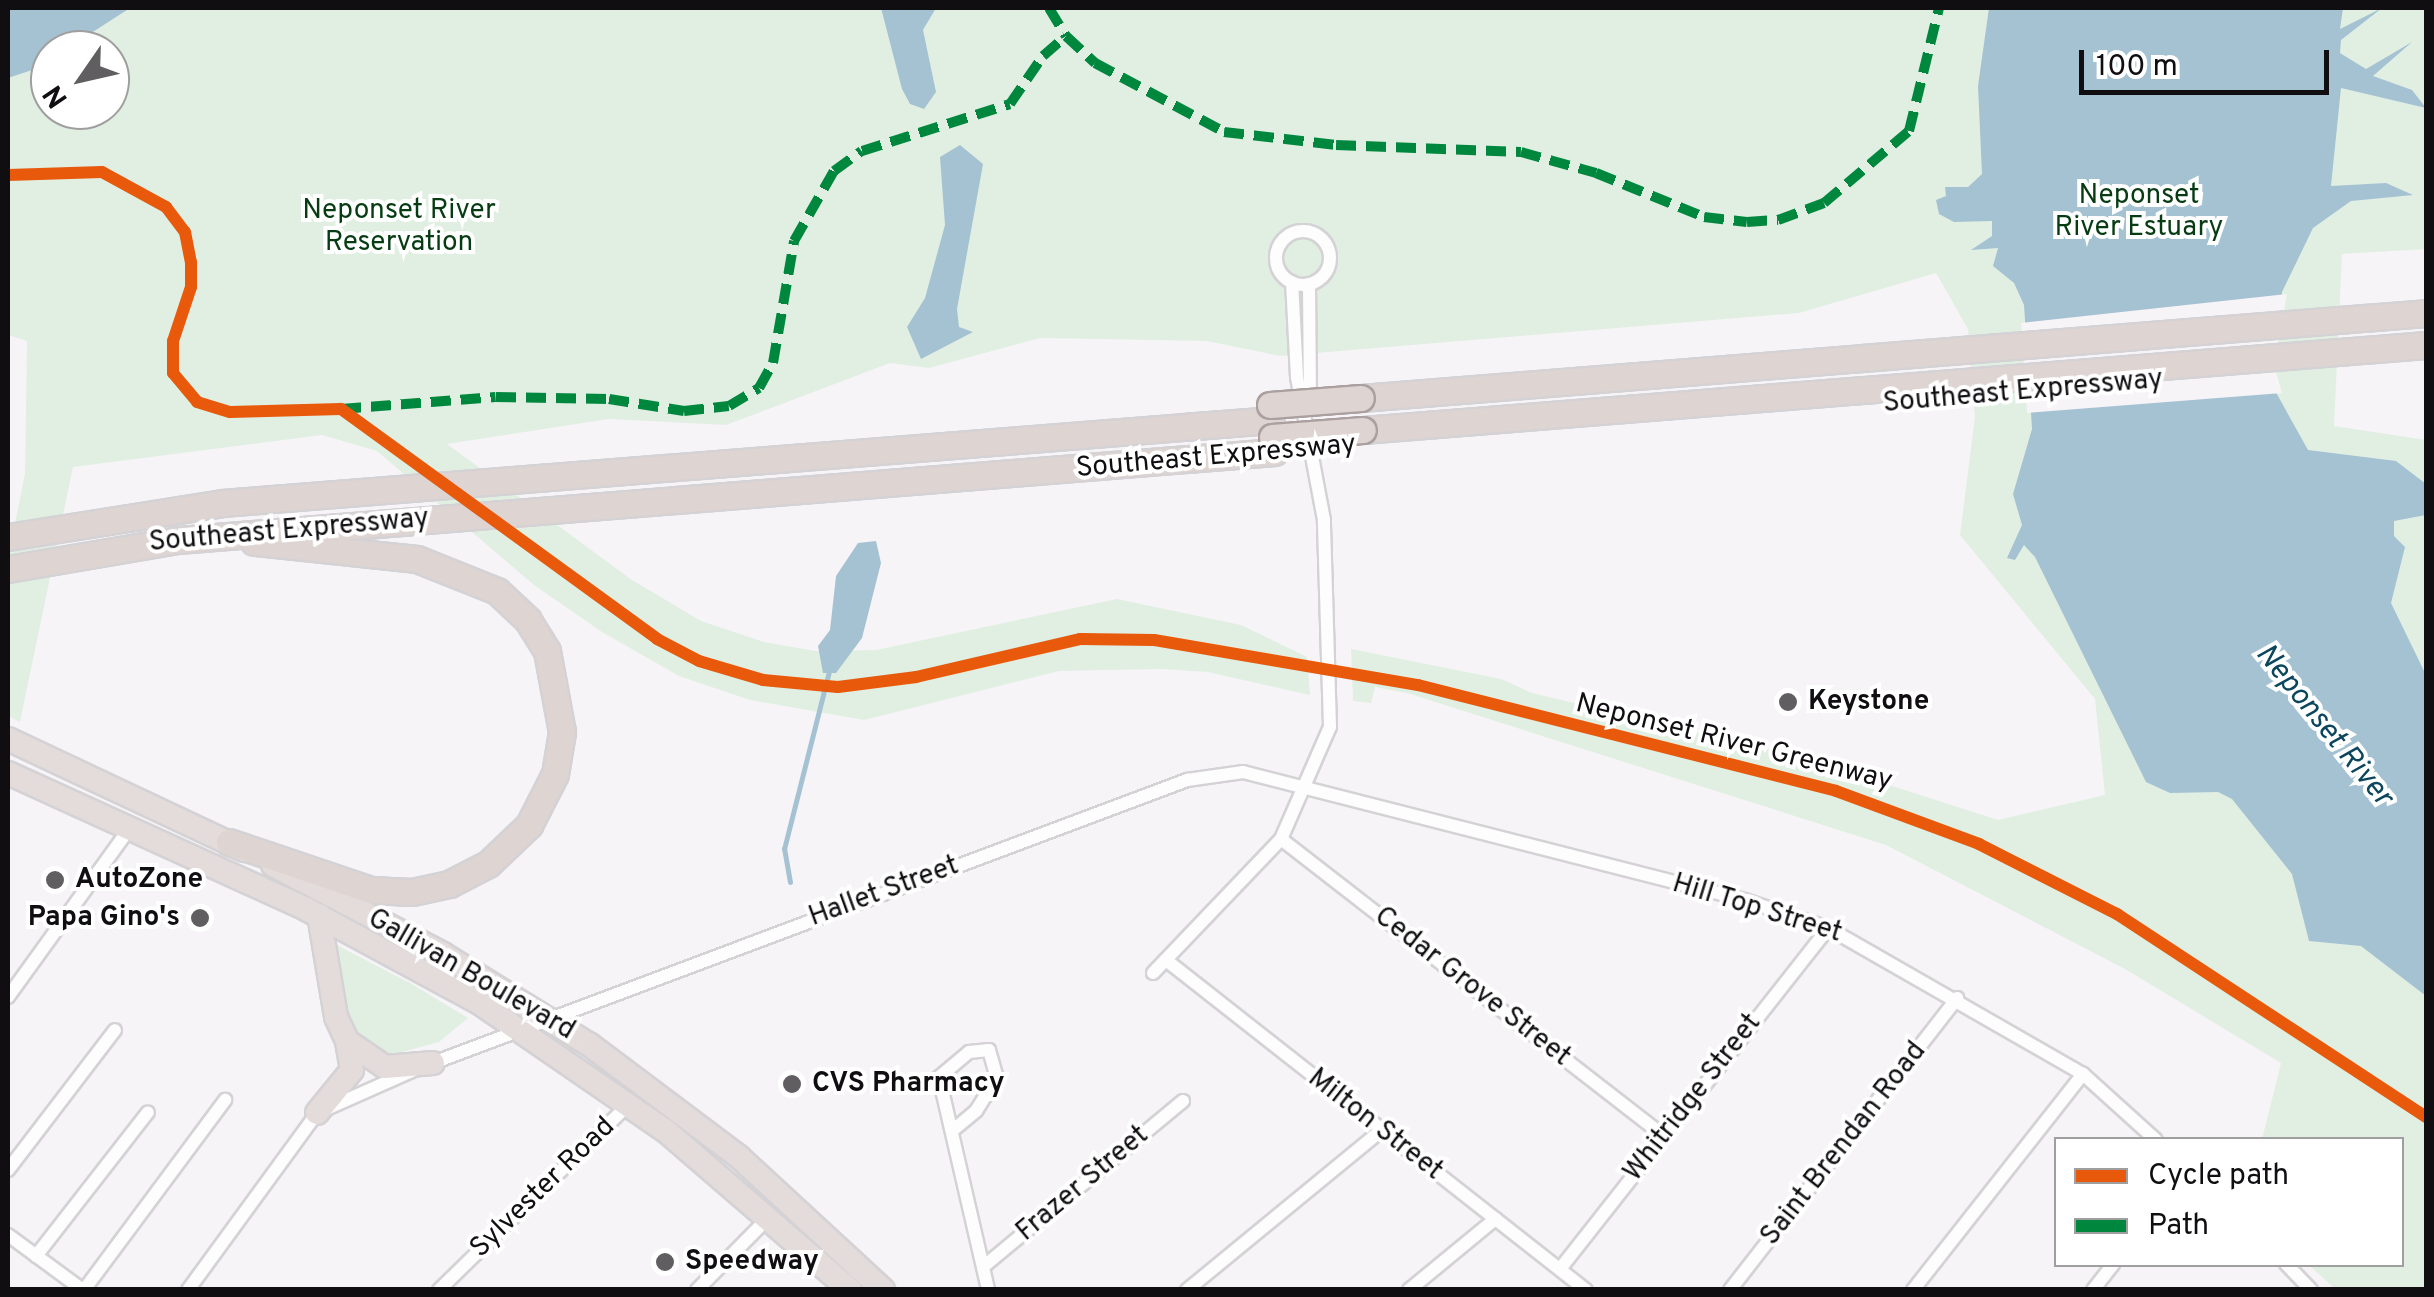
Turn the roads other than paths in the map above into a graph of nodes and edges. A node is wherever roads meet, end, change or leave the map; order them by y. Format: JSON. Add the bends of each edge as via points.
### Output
{"nodes":[{"id":1,"x":1292,"y":282,"type":"junction"},
{"id":2,"x":1309,"y":284,"type":"junction"},
{"id":3,"x":2422,"y":316,"type":"edge"},
{"id":4,"x":2339,"y":344,"type":"junction"},
{"id":5,"x":2426,"y":345,"type":"edge"},
{"id":6,"x":2426,"y":360,"type":"edge"},
{"id":7,"x":1972,"y":373,"type":"junction"},
{"id":8,"x":1307,"y":412,"type":"junction"},
{"id":9,"x":1362,"y":421,"type":"junction"},
{"id":10,"x":1272,"y":429,"type":"junction"},
{"id":11,"x":8,"y":521,"type":"edge"},
{"id":12,"x":68,"y":533,"type":"junction"},
{"id":13,"x":224,"y":536,"type":"junction"},
{"id":14,"x":8,"y":537,"type":"edge"},
{"id":15,"x":8,"y":555,"type":"edge"},
{"id":16,"x":8,"y":569,"type":"edge"},
{"id":17,"x":8,"y":739,"type":"edge"},
{"id":18,"x":8,"y":774,"type":"edge"},
{"id":19,"x":1307,"y":788,"type":"junction"},
{"id":20,"x":129,"y":828,"type":"junction"},
{"id":21,"x":1282,"y":838,"type":"junction"},
{"id":22,"x":229,"y":842,"type":"junction"},
{"id":23,"x":319,"y":915,"type":"junction"},
{"id":24,"x":1828,"y":928,"type":"junction"},
{"id":25,"x":1166,"y":960,"type":"junction"},
{"id":26,"x":1153,"y":973,"type":"dead end"},
{"id":27,"x":8,"y":996,"type":"edge"},
{"id":28,"x":1957,"y":998,"type":"junction"},
{"id":29,"x":548,"y":1017,"type":"junction"},
{"id":30,"x":518,"y":1028,"type":"junction"},
{"id":31,"x":114,"y":1030,"type":"dead end"},
{"id":32,"x":347,"y":1041,"type":"junction"},
{"id":33,"x":433,"y":1063,"type":"junction"},
{"id":34,"x":2083,"y":1074,"type":"junction"},
{"id":35,"x":637,"y":1094,"type":"junction"},
{"id":36,"x":225,"y":1100,"type":"dead end"},
{"id":37,"x":1183,"y":1101,"type":"dead end"},
{"id":38,"x":148,"y":1112,"type":"dead end"},
{"id":39,"x":313,"y":1119,"type":"junction"},
{"id":40,"x":1382,"y":1130,"type":"junction"},
{"id":41,"x":952,"y":1131,"type":"junction"},
{"id":42,"x":1663,"y":1135,"type":"junction"},
{"id":43,"x":2153,"y":1137,"type":"edge"},
{"id":44,"x":8,"y":1170,"type":"edge"},
{"id":45,"x":770,"y":1216,"type":"junction"},
{"id":46,"x":1495,"y":1219,"type":"junction"},
{"id":47,"x":8,"y":1235,"type":"edge"},
{"id":48,"x":36,"y":1256,"type":"junction"},
{"id":49,"x":983,"y":1267,"type":"junction"},
{"id":50,"x":2110,"y":1267,"type":"edge"},
{"id":51,"x":2289,"y":1267,"type":"edge"},
{"id":52,"x":1560,"y":1270,"type":"junction"},
{"id":53,"x":2298,"y":1276,"type":"junction"},
{"id":54,"x":83,"y":1290,"type":"edge"},
{"id":55,"x":188,"y":1290,"type":"edge"},
{"id":56,"x":439,"y":1290,"type":"edge"},
{"id":57,"x":696,"y":1290,"type":"edge"},
{"id":58,"x":850,"y":1290,"type":"edge"},
{"id":59,"x":883,"y":1290,"type":"edge"},
{"id":60,"x":988,"y":1290,"type":"edge"},
{"id":61,"x":1187,"y":1290,"type":"edge"},
{"id":62,"x":1409,"y":1290,"type":"edge"},
{"id":63,"x":1586,"y":1290,"type":"edge"},
{"id":64,"x":1730,"y":1290,"type":"edge"},
{"id":65,"x":1913,"y":1290,"type":"edge"},
{"id":66,"x":2093,"y":1290,"type":"edge"},
{"id":67,"x":2288,"y":1290,"type":"edge"},
{"id":68,"x":2312,"y":1290,"type":"edge"}],
"edges":[{"from":1,"to":2,"type":"street"},
{"from":1,"to":2,"type":"street","via":[[1279,270],[1277,253],[1285,238],[1308,232],[1320,237],[1330,255],[1327,270]]},
{"from":1,"to":8,"type":"street","via":[[1296,377]]},
{"from":2,"to":8,"type":"street","via":[[1314,377]]},
{"from":3,"to":4,"type":"highway","name":"Southeast Expressway"},
{"from":4,"to":5,"type":"highway"},
{"from":4,"to":6,"type":"highway","name":"Southeast Expressway"},
{"from":4,"to":7,"type":"highway","name":"Southeast Expressway"},
{"from":4,"to":7,"type":"highway","name":"Southeast Expressway"},
{"from":7,"to":9,"type":"highway","name":"Southeast Expressway"},
{"from":7,"to":9,"type":"highway","name":"Southeast Expressway"},
{"from":8,"to":19,"type":"street","via":[[1324,520],[1332,702],[1326,743]]},
{"from":9,"to":10,"type":"highway","name":"Southeast Expressway","bridge":true},
{"from":9,"to":10,"type":"highway","name":"Southeast Expressway"},
{"from":10,"to":12,"type":"highway"},
{"from":10,"to":12,"type":"highway","name":"Southeast Expressway","via":[[240,486]]},
{"from":10,"to":13,"type":"highway","name":"Southeast Expressway"},
{"from":11,"to":12,"type":"highway","name":"Southeast Expressway"},
{"from":12,"to":13,"type":"highway","name":"Southeast Expressway"},
{"from":12,"to":14,"type":"highway"},
{"from":12,"to":15,"type":"highway"},
{"from":12,"to":16,"type":"highway","name":"Southeast Expressway"},
{"from":13,"to":22,"type":"highway","via":[[299,552],[401,556],[472,577],[508,600],[536,630],[552,663],[563,718],[554,774],[537,813],[499,856],[449,884],[412,892],[371,890]]},
{"from":17,"to":22,"type":"highway","name":"Gallivan Boulevard"},
{"from":18,"to":20,"type":"highway","name":"Gallivan Boulevard"},
{"from":19,"to":21,"type":"street"},
{"from":19,"to":24,"type":"street","name":"Hill Top Street","via":[[1744,900]]},
{"from":19,"to":29,"type":"street","name":"Hallet Street","via":[[1243,772],[1199,776]]},
{"from":20,"to":23,"type":"highway","name":"Gallivan Boulevard"},
{"from":20,"to":27,"type":"street"},
{"from":21,"to":25,"type":"street"},
{"from":21,"to":42,"type":"street","name":"Cedar Grove Street"},
{"from":22,"to":29,"type":"highway","name":"Gallivan Boulevard"},
{"from":23,"to":30,"type":"highway","name":"Gallivan Boulevard"},
{"from":23,"to":32,"type":"highway","via":[[336,1017]]},
{"from":24,"to":28,"type":"street","name":"Hill Top Street"},
{"from":24,"to":42,"type":"street","name":"Whitridge Street"},
{"from":25,"to":26,"type":"street"},
{"from":25,"to":40,"type":"street","name":"Milton Street"},
{"from":28,"to":34,"type":"street","name":"Hill Top Street"},
{"from":28,"to":64,"type":"street","name":"Saint Brendan Road"},
{"from":29,"to":30,"type":"street","name":"Hallet Street"},
{"from":29,"to":35,"type":"highway","name":"Gallivan Boulevard"},
{"from":30,"to":33,"type":"street","name":"Hallet Street"},
{"from":30,"to":35,"type":"highway","name":"Gallivan Boulevard"},
{"from":31,"to":44,"type":"street"},
{"from":32,"to":33,"type":"highway","via":[[385,1067]]},
{"from":32,"to":39,"type":"highway","via":[[352,1070]]},
{"from":33,"to":39,"type":"street","name":"Hallet Street"},
{"from":34,"to":43,"type":"street","name":"Hill Top Street"},
{"from":34,"to":65,"type":"street"},
{"from":35,"to":45,"type":"highway","name":"Gallivan Boulevard"},
{"from":35,"to":56,"type":"street","name":"Sylvester Road"},
{"from":35,"to":59,"type":"highway","name":"Gallivan Boulevard","via":[[738,1157]]},
{"from":36,"to":54,"type":"street"},
{"from":37,"to":49,"type":"street","name":"Frazer Street"},
{"from":38,"to":48,"type":"street"},
{"from":39,"to":55,"type":"street"},
{"from":40,"to":46,"type":"street","name":"Milton Street"},
{"from":40,"to":61,"type":"street"},
{"from":41,"to":41,"type":"street","via":[[939,1077],[969,1052],[989,1050],[996,1061],[990,1093]]},
{"from":41,"to":49,"type":"street"},
{"from":42,"to":52,"type":"street","name":"Whitridge Street"},
{"from":45,"to":57,"type":"street"},
{"from":45,"to":58,"type":"highway","name":"Gallivan Boulevard"},
{"from":46,"to":52,"type":"street","name":"Milton Street"},
{"from":46,"to":62,"type":"street"},
{"from":47,"to":48,"type":"street"},
{"from":48,"to":54,"type":"street"},
{"from":49,"to":60,"type":"street"},
{"from":50,"to":66,"type":"street"},
{"from":51,"to":53,"type":"street"},
{"from":52,"to":63,"type":"street","name":"Milton Street"},
{"from":53,"to":67,"type":"street"},
{"from":53,"to":68,"type":"street"}]}
